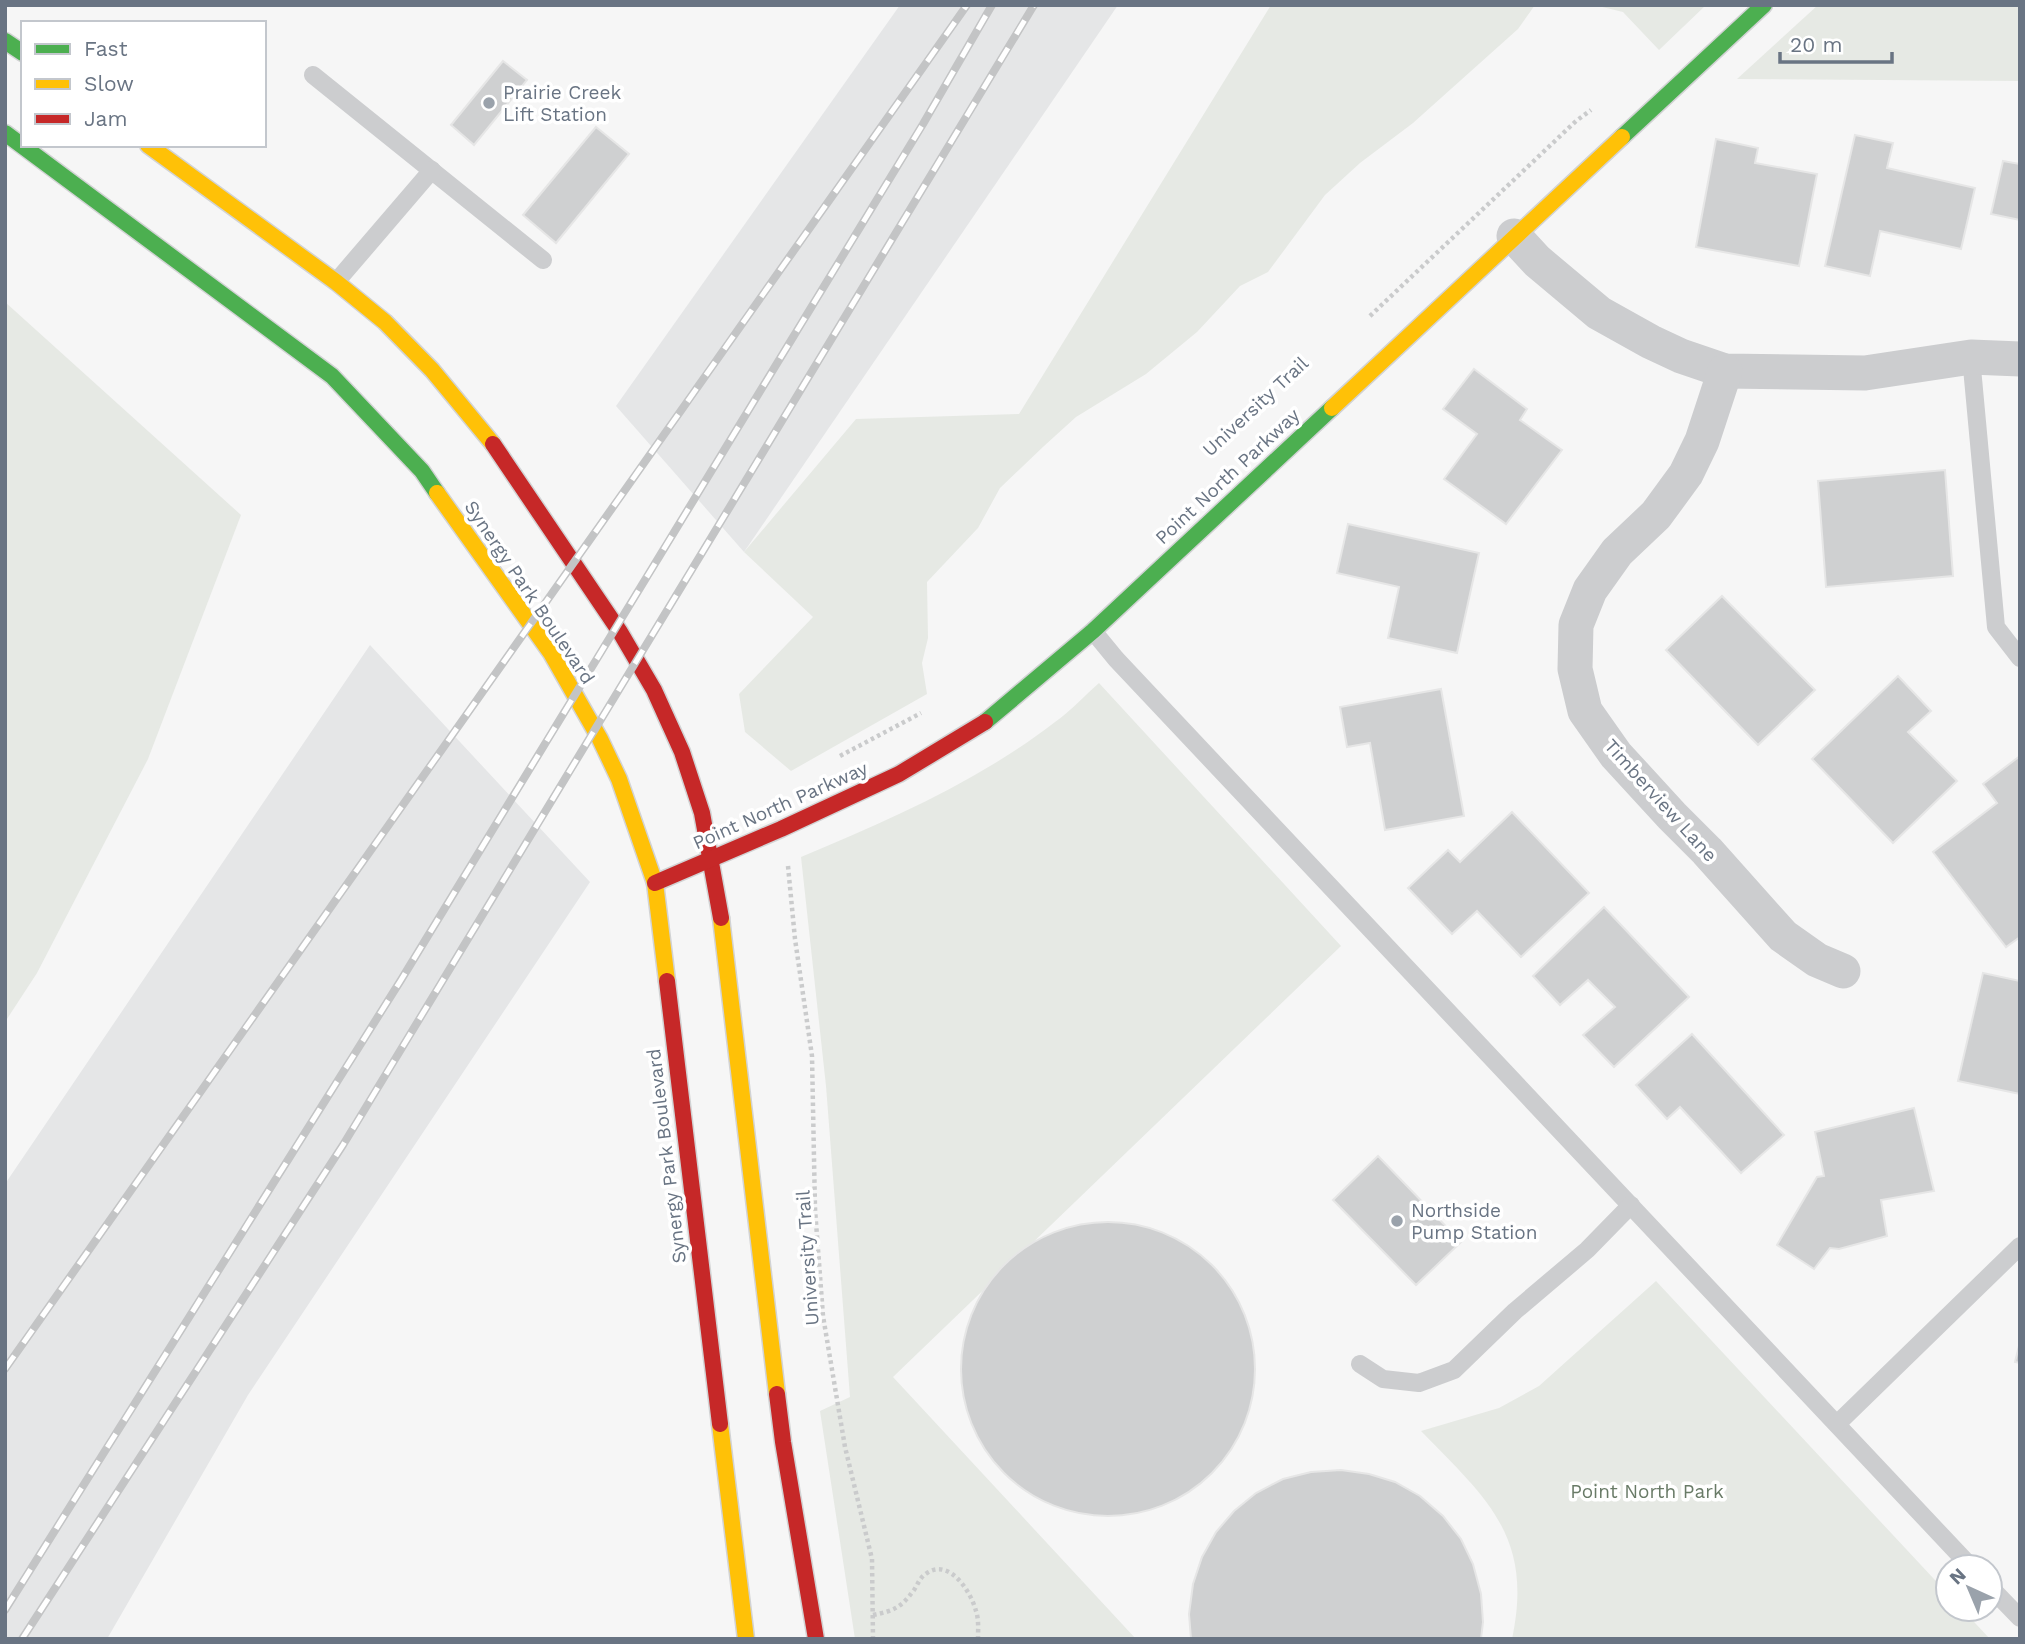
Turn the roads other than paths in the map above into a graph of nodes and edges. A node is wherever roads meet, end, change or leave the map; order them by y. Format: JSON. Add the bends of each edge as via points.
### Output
{"nodes":[{"id":1,"x":1764,"y":5,"type":"edge"},
{"id":2,"x":5,"y":41,"type":"edge"},
{"id":3,"x":21,"y":52,"type":"edge"},
{"id":4,"x":313,"y":75,"type":"dead end"},
{"id":5,"x":5,"y":133,"type":"edge"},
{"id":6,"x":21,"y":145,"type":"edge"},
{"id":7,"x":24,"y":147,"type":"edge"},
{"id":8,"x":151,"y":147,"type":"edge"},
{"id":9,"x":432,"y":170,"type":"junction"},
{"id":10,"x":1514,"y":236,"type":"junction"},
{"id":11,"x":543,"y":260,"type":"dead end"},
{"id":12,"x":335,"y":282,"type":"junction"},
{"id":13,"x":1971,"y":356,"type":"junction"},
{"id":14,"x":2020,"y":359,"type":"edge"},
{"id":15,"x":1725,"y":371,"type":"junction"},
{"id":16,"x":1094,"y":631,"type":"junction"},
{"id":17,"x":2020,"y":658,"type":"edge"},
{"id":18,"x":711,"y":860,"type":"junction"},
{"id":19,"x":655,"y":883,"type":"junction"},
{"id":20,"x":1843,"y":971,"type":"dead end"},
{"id":21,"x":1631,"y":1205,"type":"junction"},
{"id":22,"x":2020,"y":1246,"type":"edge"},
{"id":23,"x":1360,"y":1364,"type":"dead end"},
{"id":24,"x":1837,"y":1424,"type":"junction"},
{"id":25,"x":1958,"y":1553,"type":"edge"},
{"id":26,"x":2004,"y":1601,"type":"edge"},
{"id":27,"x":2020,"y":1618,"type":"edge"},
{"id":28,"x":746,"y":1639,"type":"edge"},
{"id":29,"x":816,"y":1639,"type":"edge"}],
"edges":[{"from":1,"to":10,"type":"street","name":"Point North Parkway"},
{"from":2,"to":3,"type":"street"},
{"from":4,"to":9,"type":"lane"},
{"from":5,"to":6,"type":"street","name":"Synergy Park Boulevard"},
{"from":7,"to":19,"type":"street","name":"Synergy Park Boulevard","via":[[332,376],[422,471],[551,653],[600,739]]},
{"from":8,"to":12,"type":"street"},
{"from":9,"to":11,"type":"lane"},
{"from":9,"to":12,"type":"lane"},
{"from":10,"to":15,"type":"street","via":[[1599,313],[1681,356]]},
{"from":10,"to":16,"type":"street","name":"Point North Parkway"},
{"from":12,"to":18,"type":"street","via":[[385,322],[490,440],[620,632],[654,690],[682,752]]},
{"from":13,"to":14,"type":"street"},
{"from":13,"to":15,"type":"street","via":[[1865,373]]},
{"from":13,"to":17,"type":"lane","via":[[1996,626]]},
{"from":15,"to":20,"type":"street","name":"Timberview Lane","via":[[1686,474],[1590,590],[1576,625],[1575,669],[1585,711],[1616,755],[1783,936],[1817,960]]},
{"from":16,"to":18,"type":"street","name":"Point North Parkway","via":[[971,731],[899,774]]},
{"from":16,"to":21,"type":"lane"},
{"from":18,"to":19,"type":"street","name":"Point North Parkway"},
{"from":18,"to":29,"type":"street","via":[[783,1442]]},
{"from":19,"to":28,"type":"street","name":"Synergy Park Boulevard"},
{"from":21,"to":23,"type":"lane","via":[[1454,1370],[1419,1383],[1383,1379]]},
{"from":21,"to":24,"type":"lane"},
{"from":22,"to":24,"type":"lane"},
{"from":24,"to":25,"type":"lane"},
{"from":26,"to":27,"type":"lane"}]}
